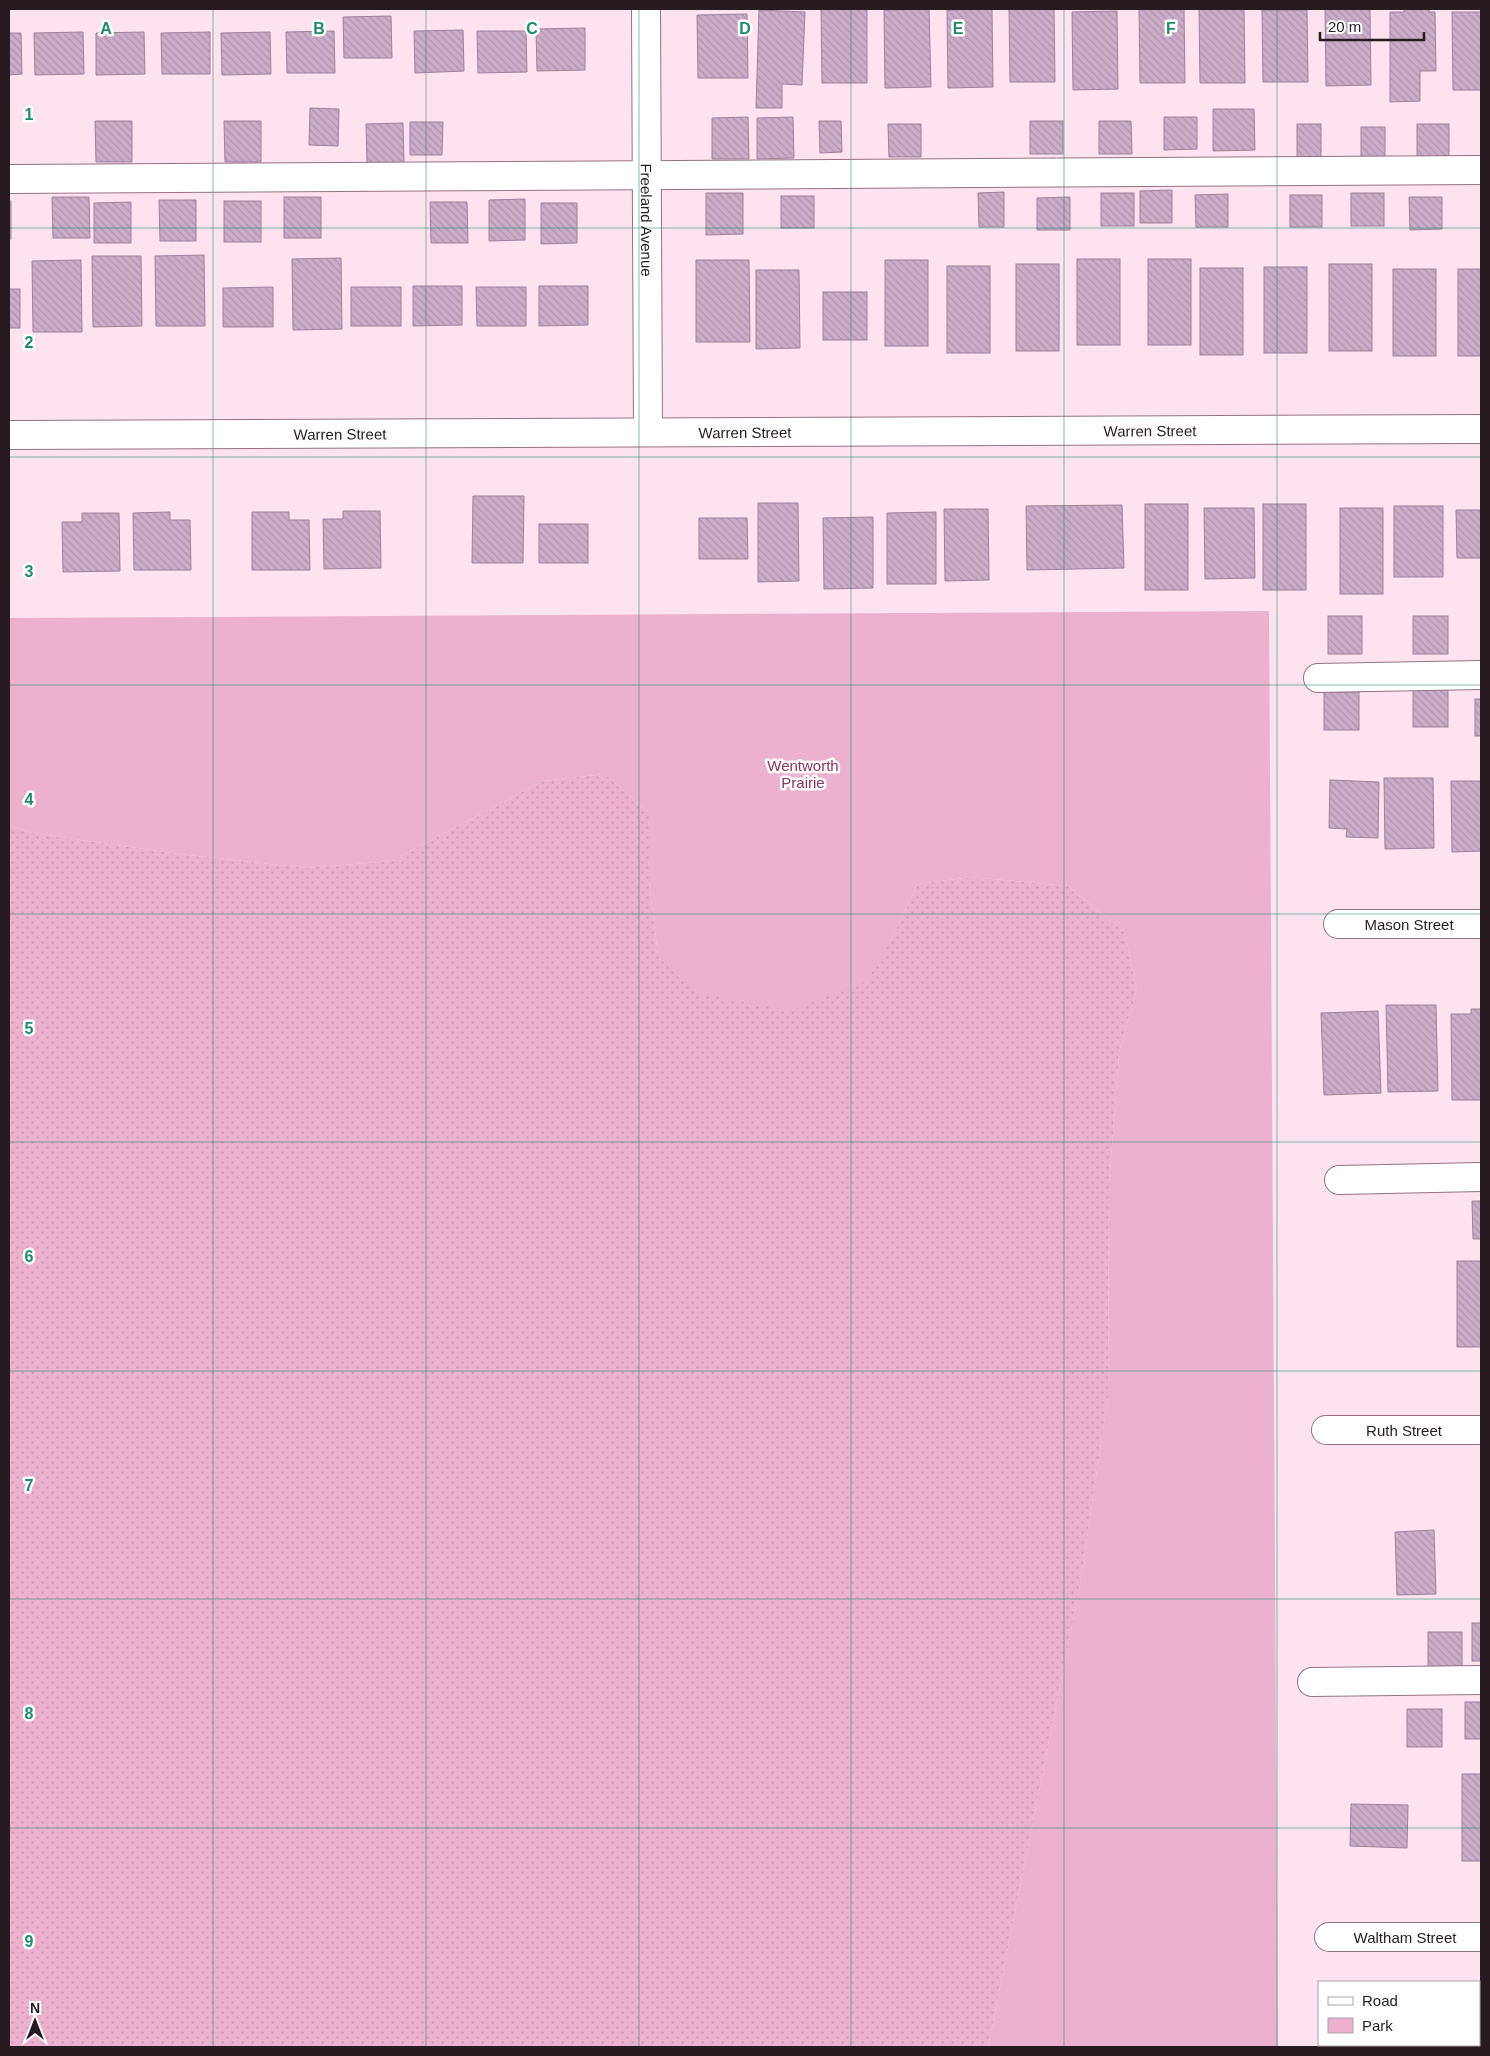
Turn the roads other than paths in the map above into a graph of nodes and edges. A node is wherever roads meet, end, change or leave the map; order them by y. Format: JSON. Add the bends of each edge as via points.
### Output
{"nodes":[{"id":1,"x":646,"y":9,"type":"edge"},
{"id":2,"x":1481,"y":170,"type":"edge"},
{"id":3,"x":647,"y":176,"type":"junction"},
{"id":4,"x":9,"y":179,"type":"edge"},
{"id":5,"x":1481,"y":429,"type":"edge"},
{"id":6,"x":648,"y":432,"type":"junction"},
{"id":7,"x":9,"y":435,"type":"edge"},
{"id":8,"x":1481,"y":675,"type":"edge"},
{"id":9,"x":1318,"y":678,"type":"dead end"},
{"id":10,"x":1338,"y":924,"type":"dead end"},
{"id":11,"x":1481,"y":924,"type":"edge"},
{"id":12,"x":1481,"y":1177,"type":"edge"},
{"id":13,"x":1339,"y":1180,"type":"dead end"},
{"id":14,"x":1326,"y":1430,"type":"dead end"},
{"id":15,"x":1481,"y":1430,"type":"edge"},
{"id":16,"x":1481,"y":1680,"type":"edge"},
{"id":17,"x":1312,"y":1682,"type":"dead end"},
{"id":18,"x":1481,"y":1936,"type":"edge"},
{"id":19,"x":1329,"y":1937,"type":"dead end"}],
"edges":[{"from":1,"to":3,"type":"street","name":"Freeland Avenue"},
{"from":2,"to":3,"type":"street"},
{"from":3,"to":4,"type":"street"},
{"from":3,"to":6,"type":"street","name":"Freeland Avenue"},
{"from":5,"to":6,"type":"street","name":"Warren Street"},
{"from":6,"to":7,"type":"street","name":"Warren Street"},
{"from":8,"to":9,"type":"street"},
{"from":10,"to":11,"type":"street","name":"Mason Street"},
{"from":12,"to":13,"type":"street"},
{"from":14,"to":15,"type":"street","name":"Ruth Street"},
{"from":16,"to":17,"type":"street"},
{"from":18,"to":19,"type":"street","name":"Waltham Street"}]}
